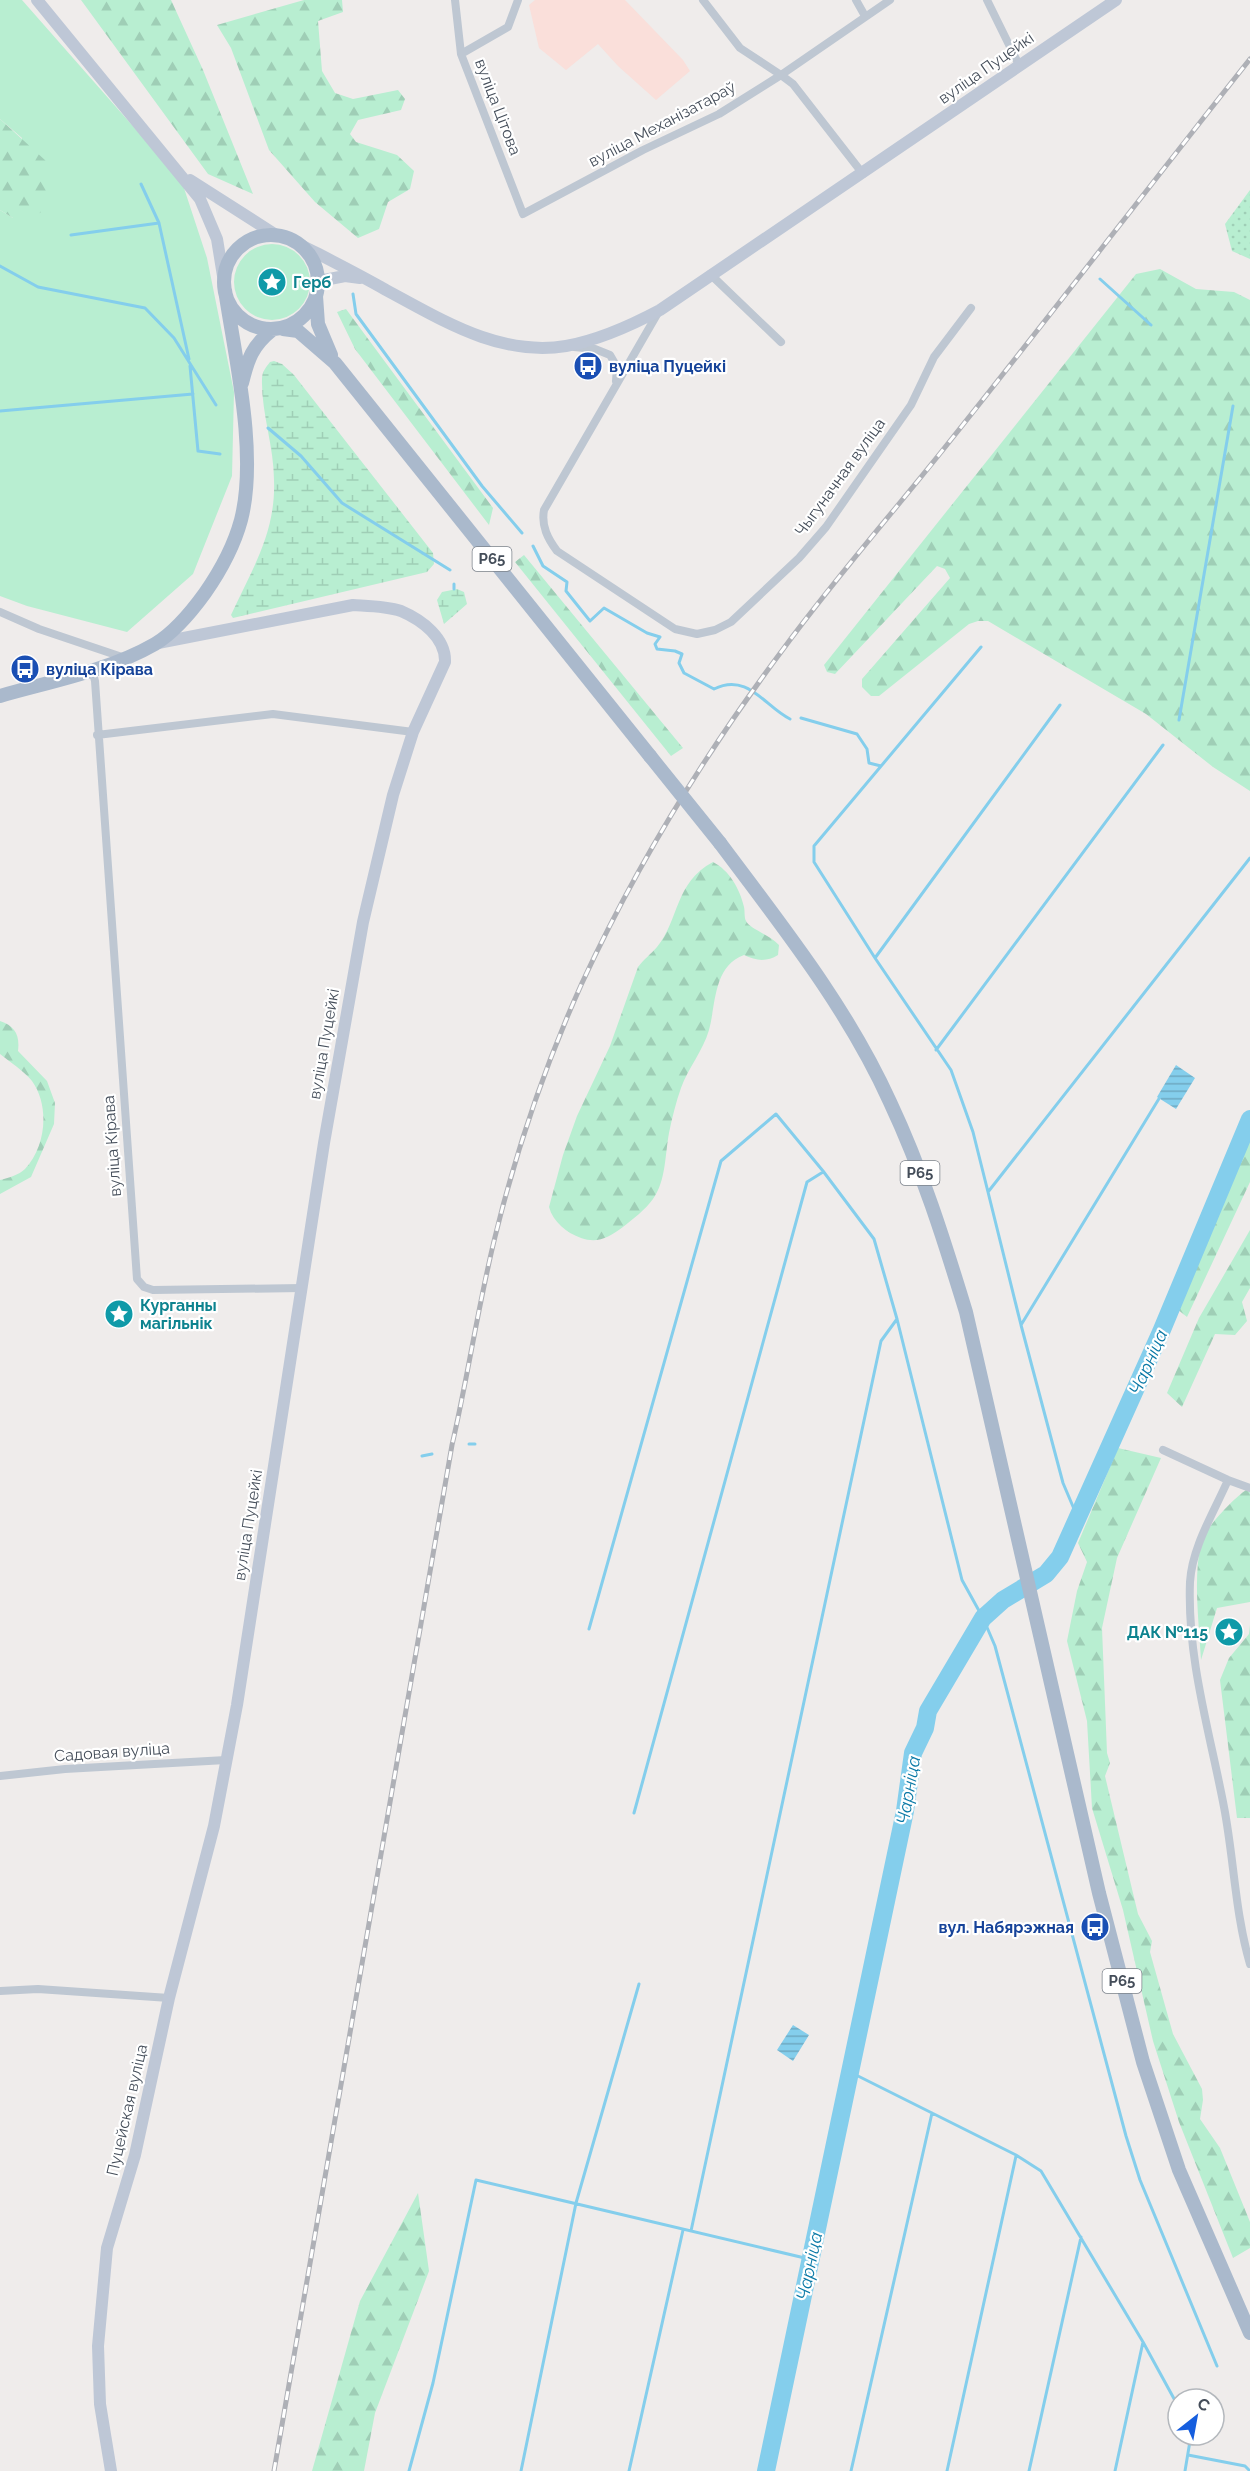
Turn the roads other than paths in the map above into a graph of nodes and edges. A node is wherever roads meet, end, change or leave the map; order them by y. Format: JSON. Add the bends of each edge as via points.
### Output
{"nodes":[{"id":1,"x":37,"y":0,"type":"edge"},
{"id":2,"x":455,"y":0,"type":"edge"},
{"id":3,"x":518,"y":0,"type":"edge"},
{"id":4,"x":703,"y":0,"type":"edge"},
{"id":5,"x":856,"y":0,"type":"edge"},
{"id":6,"x":890,"y":0,"type":"edge"},
{"id":7,"x":987,"y":0,"type":"edge"},
{"id":8,"x":1116,"y":0,"type":"edge"},
{"id":9,"x":865,"y":16,"type":"junction"},
{"id":10,"x":462,"y":54,"type":"junction"},
{"id":11,"x":1019,"y":65,"type":"junction"},
{"id":12,"x":781,"y":75,"type":"junction"},
{"id":13,"x":180,"y":172,"type":"junction"},
{"id":14,"x":863,"y":174,"type":"junction"},
{"id":15,"x":523,"y":214,"type":"joint"},
{"id":16,"x":276,"y":235,"type":"junction"},
{"id":17,"x":301,"y":245,"type":"junction"},
{"id":18,"x":710,"y":274,"type":"junction"},
{"id":19,"x":367,"y":279,"type":"junction"},
{"id":20,"x":319,"y":281,"type":"junction"},
{"id":21,"x":225,"y":286,"type":"junction"},
{"id":22,"x":316,"y":296,"type":"junction"},
{"id":23,"x":971,"y":308,"type":"dead end"},
{"id":24,"x":660,"y":310,"type":"junction"},
{"id":25,"x":277,"y":329,"type":"junction"},
{"id":26,"x":781,"y":342,"type":"dead end"},
{"id":27,"x":565,"y":346,"type":"junction"},
{"id":28,"x":335,"y":363,"type":"junction"},
{"id":29,"x":616,"y":384,"type":"junction"},
{"id":30,"x":240,"y":391,"type":"junction"},
{"id":31,"x":0,"y":612,"type":"edge"},
{"id":32,"x":157,"y":643,"type":"junction"},
{"id":33,"x":126,"y":658,"type":"junction"},
{"id":34,"x":92,"y":670,"type":"junction"},
{"id":35,"x":0,"y":696,"type":"edge"},
{"id":36,"x":412,"y":732,"type":"junction"},
{"id":37,"x":97,"y":735,"type":"junction"},
{"id":38,"x":302,"y":1288,"type":"junction"},
{"id":39,"x":1163,"y":1450,"type":"dead end"},
{"id":40,"x":1228,"y":1480,"type":"junction"},
{"id":41,"x":1250,"y":1488,"type":"edge"},
{"id":42,"x":226,"y":1760,"type":"junction"},
{"id":43,"x":0,"y":1776,"type":"edge"},
{"id":44,"x":1250,"y":1964,"type":"edge"},
{"id":45,"x":0,"y":1991,"type":"edge"},
{"id":46,"x":169,"y":1998,"type":"junction"},
{"id":47,"x":1250,"y":2333,"type":"edge"},
{"id":48,"x":111,"y":2471,"type":"edge"}],
"edges":[{"from":1,"to":13,"type":"street"},
{"from":2,"to":10,"type":"street"},
{"from":3,"to":10,"type":"street","name":"вуліца Цітова","via":[[508,27]]},
{"from":4,"to":12,"type":"street","via":[[740,48]]},
{"from":5,"to":9,"type":"street"},
{"from":6,"to":9,"type":"street","name":"вуліца Механізатараў"},
{"from":7,"to":11,"type":"street"},
{"from":8,"to":11,"type":"street","name":"вуліца Пуцейкі"},
{"from":9,"to":12,"type":"street","name":"вуліца Механізатараў"},
{"from":10,"to":15,"type":"street","name":"вуліца Цітова"},
{"from":11,"to":14,"type":"street","name":"вуліца Пуцейкі"},
{"from":12,"to":14,"type":"street","via":[[793,84]]},
{"from":12,"to":15,"type":"street","name":"вуліца Механізатараў","via":[[719,114]]},
{"from":13,"to":16,"type":"street"},
{"from":13,"to":21,"type":"street","via":[[201,200],[217,239]]},
{"from":14,"to":18,"type":"street","name":"вуліца Пуцейкі"},
{"from":16,"to":17,"type":"main road"},
{"from":16,"to":21,"type":"main road","number":"Р65","via":[[257,238],[240,248],[226,270]]},
{"from":17,"to":19,"type":"street","name":"вуліца Пуцейкі"},
{"from":17,"to":20,"type":"main road","via":[[314,261]]},
{"from":18,"to":24,"type":"street","name":"вуліца Пуцейкі"},
{"from":18,"to":26,"type":"street"},
{"from":19,"to":20,"type":"street","name":"вуліца Пуцейкі","via":[[345,276]]},
{"from":19,"to":27,"type":"street","name":"вуліца Пуцейкі","via":[[454,326],[499,343],[541,348]]},
{"from":20,"to":22,"type":"main road","number":"Р65"},
{"from":21,"to":25,"type":"main road","number":"Р65","via":[[236,314],[252,325]]},
{"from":21,"to":30,"type":"main road","number":"Р65"},
{"from":22,"to":25,"type":"main road","number":"Р65","via":[[294,324]]},
{"from":22,"to":28,"type":"main road","number":"Р65","via":[[318,324]]},
{"from":23,"to":29,"type":"street","name":"Чыгуначная вуліца","via":[[934,357],[911,405],[826,527],[731,622],[716,630],[697,634],[675,628],[557,551],[549,540],[544,510]]},
{"from":24,"to":27,"type":"street","name":"вуліца Пуцейкі","via":[[609,334]]},
{"from":24,"to":29,"type":"street","name":"Чыгуначная вуліца"},
{"from":25,"to":28,"type":"main road","number":"Р65","via":[[298,331]]},
{"from":25,"to":30,"type":"main road","number":"Р65","via":[[261,338],[248,356]]},
{"from":27,"to":29,"type":"street","via":[[610,355],[616,367]]},
{"from":28,"to":47,"type":"main road","number":"Р65","bridge":true,"via":[[720,843],[806,957],[889,1100],[941,1232],[966,1312],[1099,1893],[1143,2062],[1179,2170]]},
{"from":30,"to":32,"type":"main road","number":"Р65","via":[[246,469],[241,518],[233,544],[198,602]]},
{"from":31,"to":33,"type":"street"},
{"from":32,"to":33,"type":"main road","number":"Р65"},
{"from":32,"to":36,"type":"street","name":"вуліца Пуцейкі","via":[[353,605],[401,612],[421,622],[446,650],[445,662]]},
{"from":33,"to":34,"type":"main road","number":"Р65"},
{"from":34,"to":35,"type":"main road","number":"Р65"},
{"from":34,"to":37,"type":"street","name":"вуліца Кірава"},
{"from":36,"to":37,"type":"street","via":[[273,714]]},
{"from":36,"to":38,"type":"street","name":"вуліца Пуцейкі","via":[[388,811],[363,922]]},
{"from":37,"to":38,"type":"street","name":"вуліца Кірава","via":[[137,1279],[153,1290]]},
{"from":38,"to":42,"type":"street","name":"вуліца Пуцейкі"},
{"from":39,"to":40,"type":"street"},
{"from":40,"to":41,"type":"street"},
{"from":40,"to":44,"type":"street","via":[[1195,1555],[1190,1581],[1199,1695],[1224,1809]]},
{"from":42,"to":43,"type":"street","name":"Садовая вуліца"},
{"from":42,"to":46,"type":"street","name":"Пуцейская вуліца","via":[[214,1826]]},
{"from":45,"to":46,"type":"street","via":[[38,1989]]},
{"from":46,"to":48,"type":"street","name":"Пуцейская вуліца","via":[[135,2155],[107,2248],[98,2346],[100,2404]]}]}
